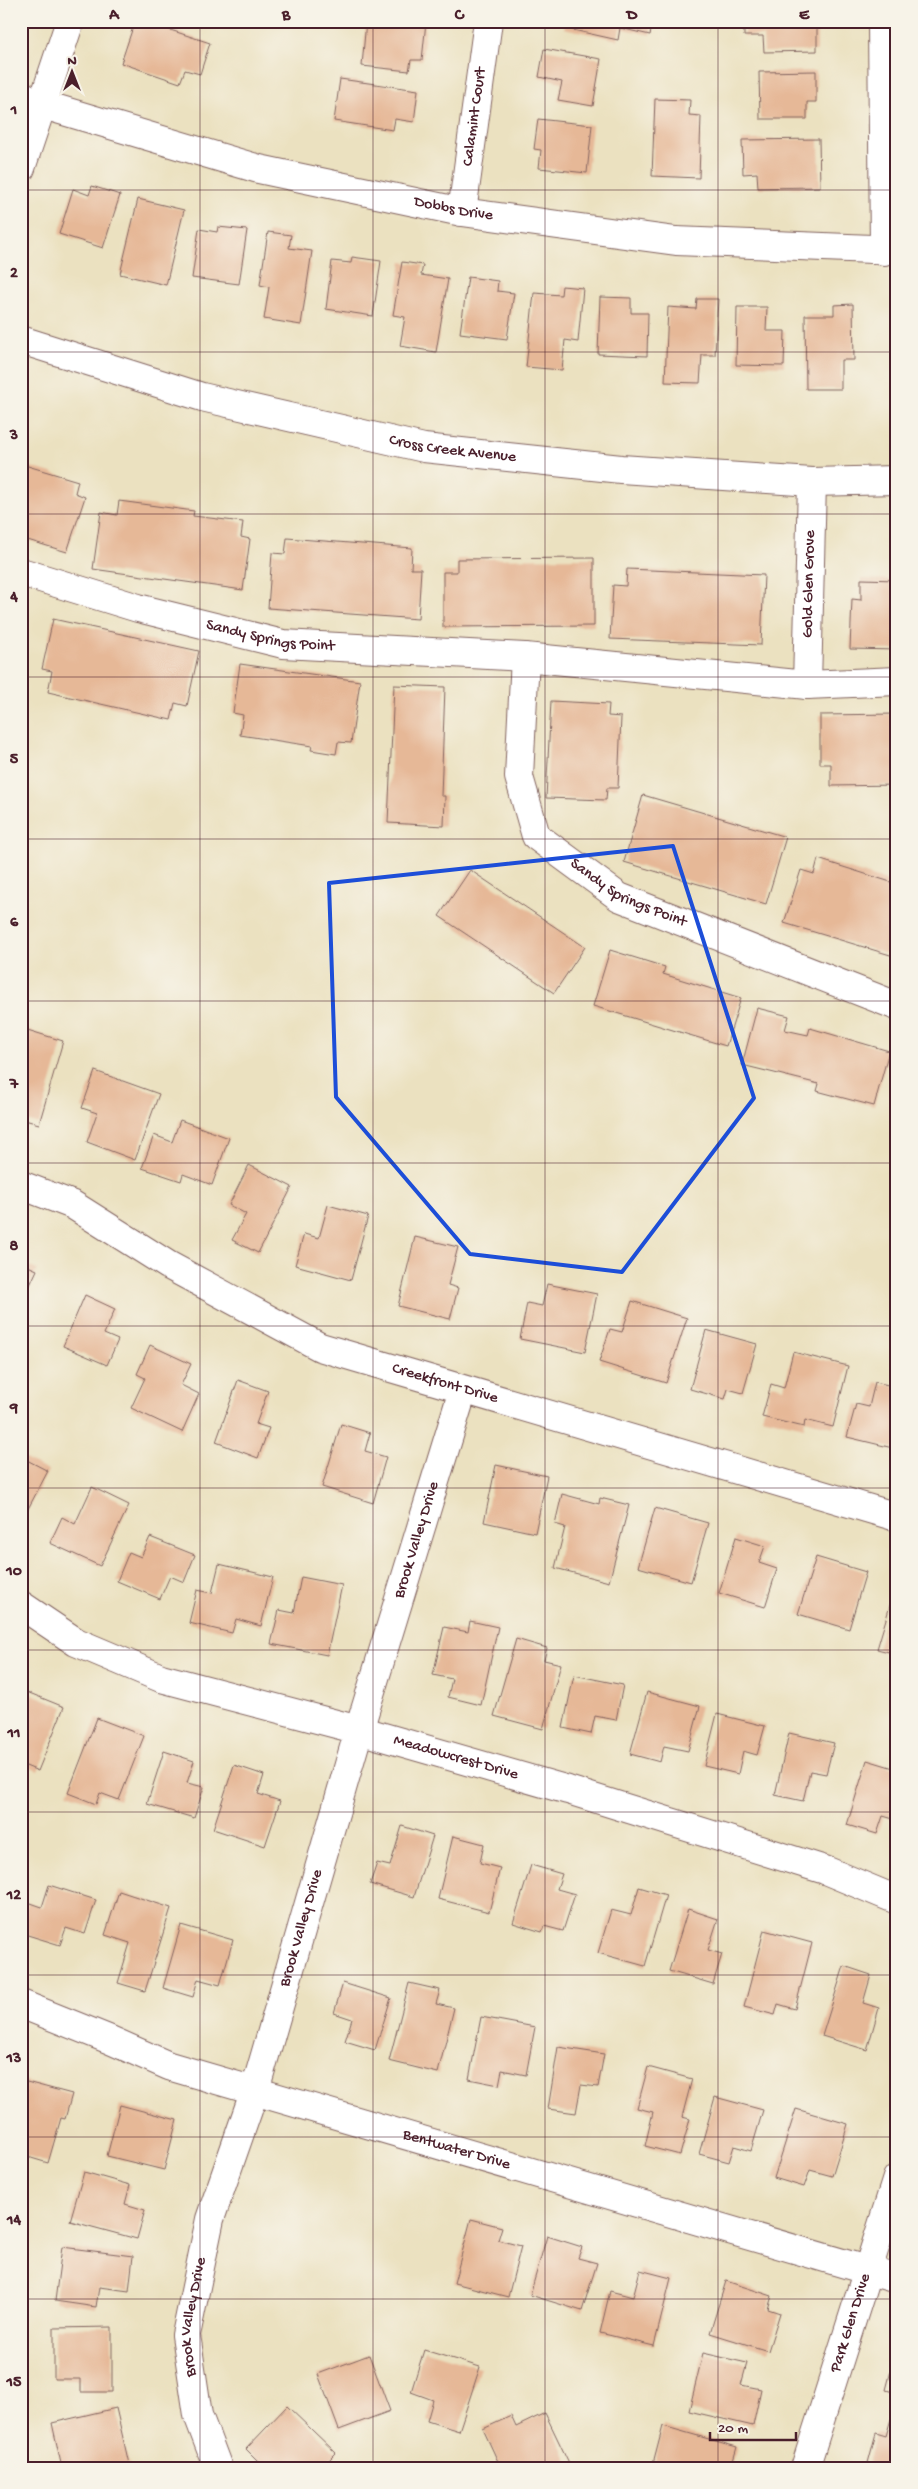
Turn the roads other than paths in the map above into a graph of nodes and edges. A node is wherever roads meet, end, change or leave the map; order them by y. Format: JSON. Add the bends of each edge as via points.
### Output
{"nodes":[{"id":1,"x":70,"y":21,"type":"edge"},
{"id":2,"x":488,"y":21,"type":"edge"},
{"id":3,"x":882,"y":21,"type":"edge"},
{"id":4,"x":32,"y":100,"type":"edge"},
{"id":5,"x":21,"y":168,"type":"edge"},
{"id":6,"x":462,"y":212,"type":"junction"},
{"id":7,"x":890,"y":251,"type":"edge"},
{"id":8,"x":21,"y":340,"type":"edge"},
{"id":9,"x":897,"y":480,"type":"edge"},
{"id":10,"x":812,"y":482,"type":"junction"},
{"id":11,"x":21,"y":572,"type":"edge"},
{"id":12,"x":525,"y":657,"type":"junction"},
{"id":13,"x":897,"y":681,"type":"edge"},
{"id":14,"x":807,"y":685,"type":"junction"},
{"id":15,"x":897,"y":1006,"type":"edge"},
{"id":16,"x":21,"y":1185,"type":"edge"},
{"id":17,"x":463,"y":1390,"type":"junction"},
{"id":18,"x":897,"y":1517,"type":"edge"},
{"id":19,"x":21,"y":1605,"type":"edge"},
{"id":20,"x":359,"y":1730,"type":"junction"},
{"id":21,"x":897,"y":1900,"type":"edge"},
{"id":22,"x":21,"y":2004,"type":"edge"},
{"id":23,"x":254,"y":2090,"type":"junction"},
{"id":24,"x":897,"y":2178,"type":"edge"},
{"id":25,"x":866,"y":2271,"type":"junction"},
{"id":26,"x":897,"y":2279,"type":"edge"},
{"id":27,"x":218,"y":2468,"type":"edge"},
{"id":28,"x":804,"y":2468,"type":"edge"}],
"edges":[{"from":1,"to":4,"type":"street"},
{"from":2,"to":6,"type":"street","name":"Calamint Court"},
{"from":3,"to":7,"type":"street"},
{"from":4,"to":5,"type":"street"},
{"from":4,"to":6,"type":"street","name":"Dobbs Drive","via":[[259,169]]},
{"from":6,"to":7,"type":"street","name":"Dobbs Drive","via":[[676,241]]},
{"from":8,"to":10,"type":"street","name":"Cross Creek Avenue","via":[[202,397],[424,448],[620,469]]},
{"from":9,"to":10,"type":"street","name":"Cross Creek Avenue"},
{"from":10,"to":14,"type":"street","name":"Gold Glen Grove"},
{"from":11,"to":12,"type":"street","name":"Sandy Springs Point","via":[[138,608],[283,644]]},
{"from":12,"to":14,"type":"street","name":"Sandy Springs Point"},
{"from":12,"to":15,"type":"street","name":"Sandy Springs Point","via":[[519,776],[536,836],[619,897]]},
{"from":13,"to":14,"type":"street","name":"Sandy Springs Point"},
{"from":16,"to":17,"type":"street","name":"Creekfront Drive","via":[[73,1205],[168,1265],[320,1347]]},
{"from":17,"to":18,"type":"street","name":"Creekfront Drive"},
{"from":17,"to":20,"type":"street","name":"Brook Valley Drive"},
{"from":19,"to":20,"type":"street","name":"Meadowcrest Drive","via":[[76,1642],[161,1678]]},
{"from":20,"to":21,"type":"street","name":"Meadowcrest Drive","via":[[568,1790],[824,1870]]},
{"from":20,"to":23,"type":"street","name":"Brook Valley Drive"},
{"from":22,"to":23,"type":"street","name":"Bentwater Drive","via":[[169,2066]]},
{"from":23,"to":25,"type":"street","name":"Bentwater Drive"},
{"from":23,"to":27,"type":"street","name":"Brook Valley Drive","via":[[210,2219],[186,2335],[198,2415]]},
{"from":24,"to":25,"type":"street","name":"Park Glen Drive"},
{"from":25,"to":26,"type":"street","name":"Bentwater Drive"},
{"from":25,"to":28,"type":"street","name":"Park Glen Drive"}]}
